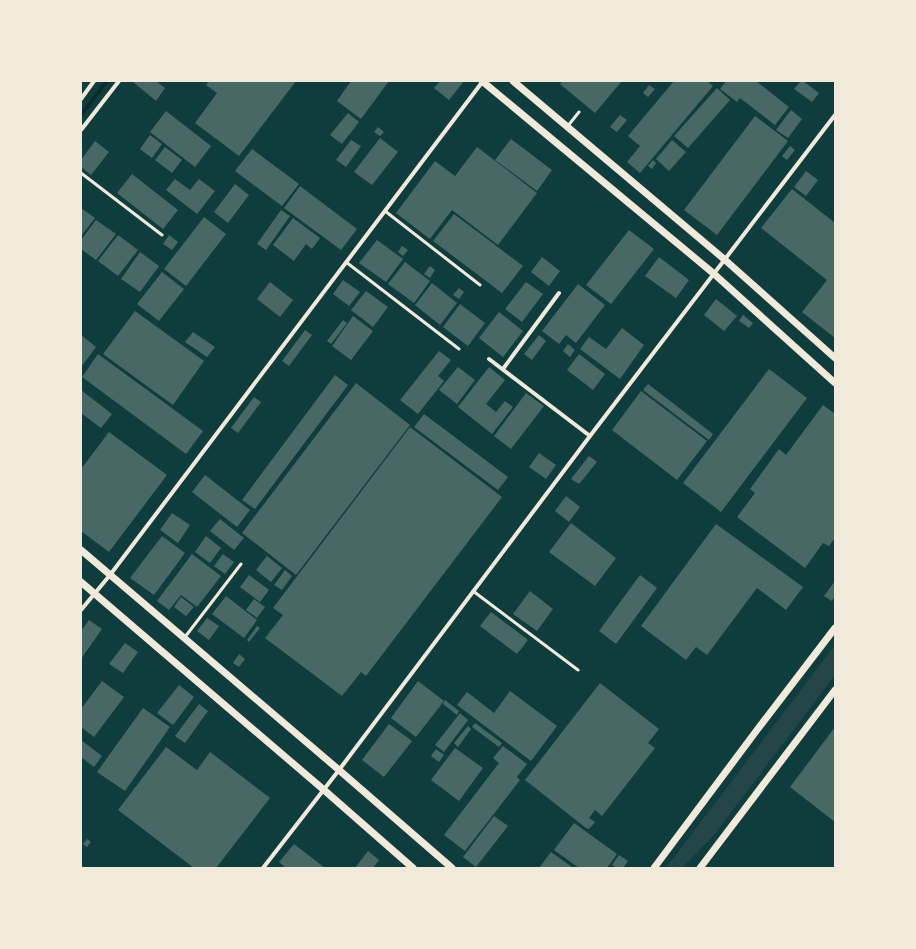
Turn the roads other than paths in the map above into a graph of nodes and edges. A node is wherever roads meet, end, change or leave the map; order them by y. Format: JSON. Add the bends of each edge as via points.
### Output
{"nodes":[{"id":1,"x":94,"y":81,"type":"edge"},
{"id":2,"x":118,"y":81,"type":"edge"},
{"id":3,"x":482,"y":81,"type":"edge"},
{"id":4,"x":513,"y":81,"type":"edge"},
{"id":5,"x":81,"y":98,"type":"edge"},
{"id":6,"x":579,"y":112,"type":"dead end"},
{"id":7,"x":835,"y":115,"type":"edge"},
{"id":8,"x":567,"y":127,"type":"junction"},
{"id":9,"x":81,"y":130,"type":"edge"},
{"id":10,"x":81,"y":173,"type":"edge"},
{"id":11,"x":385,"y":211,"type":"junction"},
{"id":12,"x":162,"y":235,"type":"dead end"},
{"id":13,"x":724,"y":259,"type":"junction"},
{"id":14,"x":346,"y":262,"type":"junction"},
{"id":15,"x":713,"y":273,"type":"junction"},
{"id":16,"x":480,"y":285,"type":"dead end"},
{"id":17,"x":559,"y":293,"type":"dead end"},
{"id":18,"x":459,"y":349,"type":"dead end"},
{"id":19,"x":835,"y":358,"type":"edge"},
{"id":20,"x":489,"y":359,"type":"dead end"},
{"id":21,"x":503,"y":369,"type":"junction"},
{"id":22,"x":835,"y":383,"type":"edge"},
{"id":23,"x":590,"y":436,"type":"junction"},
{"id":24,"x":81,"y":550,"type":"edge"},
{"id":25,"x":241,"y":564,"type":"dead end"},
{"id":26,"x":110,"y":575,"type":"junction"},
{"id":27,"x":81,"y":582,"type":"edge"},
{"id":28,"x":474,"y":591,"type":"junction"},
{"id":29,"x":94,"y":593,"type":"junction"},
{"id":30,"x":81,"y":610,"type":"edge"},
{"id":31,"x":835,"y":628,"type":"edge"},
{"id":32,"x":184,"y":638,"type":"junction"},
{"id":33,"x":578,"y":670,"type":"dead end"},
{"id":34,"x":835,"y":690,"type":"edge"},
{"id":35,"x":339,"y":770,"type":"junction"},
{"id":36,"x":324,"y":790,"type":"junction"},
{"id":37,"x":263,"y":868,"type":"edge"},
{"id":38,"x":413,"y":868,"type":"edge"},
{"id":39,"x":452,"y":868,"type":"edge"},
{"id":40,"x":654,"y":868,"type":"edge"},
{"id":41,"x":700,"y":868,"type":"edge"}],
"edges":[{"from":1,"to":5,"type":"street"},
{"from":2,"to":9,"type":"street"},
{"from":3,"to":11,"type":"street"},
{"from":3,"to":15,"type":"street"},
{"from":4,"to":8,"type":"street"},
{"from":6,"to":8,"type":"lane"},
{"from":7,"to":13,"type":"street"},
{"from":8,"to":13,"type":"street"},
{"from":10,"to":12,"type":"lane"},
{"from":11,"to":14,"type":"street"},
{"from":11,"to":16,"type":"lane"},
{"from":13,"to":15,"type":"street"},
{"from":13,"to":19,"type":"street"},
{"from":14,"to":18,"type":"lane"},
{"from":14,"to":26,"type":"street"},
{"from":15,"to":22,"type":"street"},
{"from":15,"to":23,"type":"street"},
{"from":17,"to":21,"type":"street"},
{"from":20,"to":21,"type":"street"},
{"from":21,"to":23,"type":"street"},
{"from":23,"to":28,"type":"street"},
{"from":24,"to":26,"type":"street"},
{"from":25,"to":32,"type":"lane"},
{"from":26,"to":29,"type":"street"},
{"from":26,"to":32,"type":"street"},
{"from":27,"to":29,"type":"street"},
{"from":28,"to":33,"type":"lane"},
{"from":28,"to":35,"type":"street"},
{"from":29,"to":30,"type":"street"},
{"from":29,"to":36,"type":"street"},
{"from":31,"to":40,"type":"street"},
{"from":32,"to":35,"type":"street"},
{"from":34,"to":41,"type":"street"},
{"from":35,"to":36,"type":"street"},
{"from":35,"to":39,"type":"street"},
{"from":36,"to":37,"type":"street"},
{"from":36,"to":38,"type":"street"}]}
